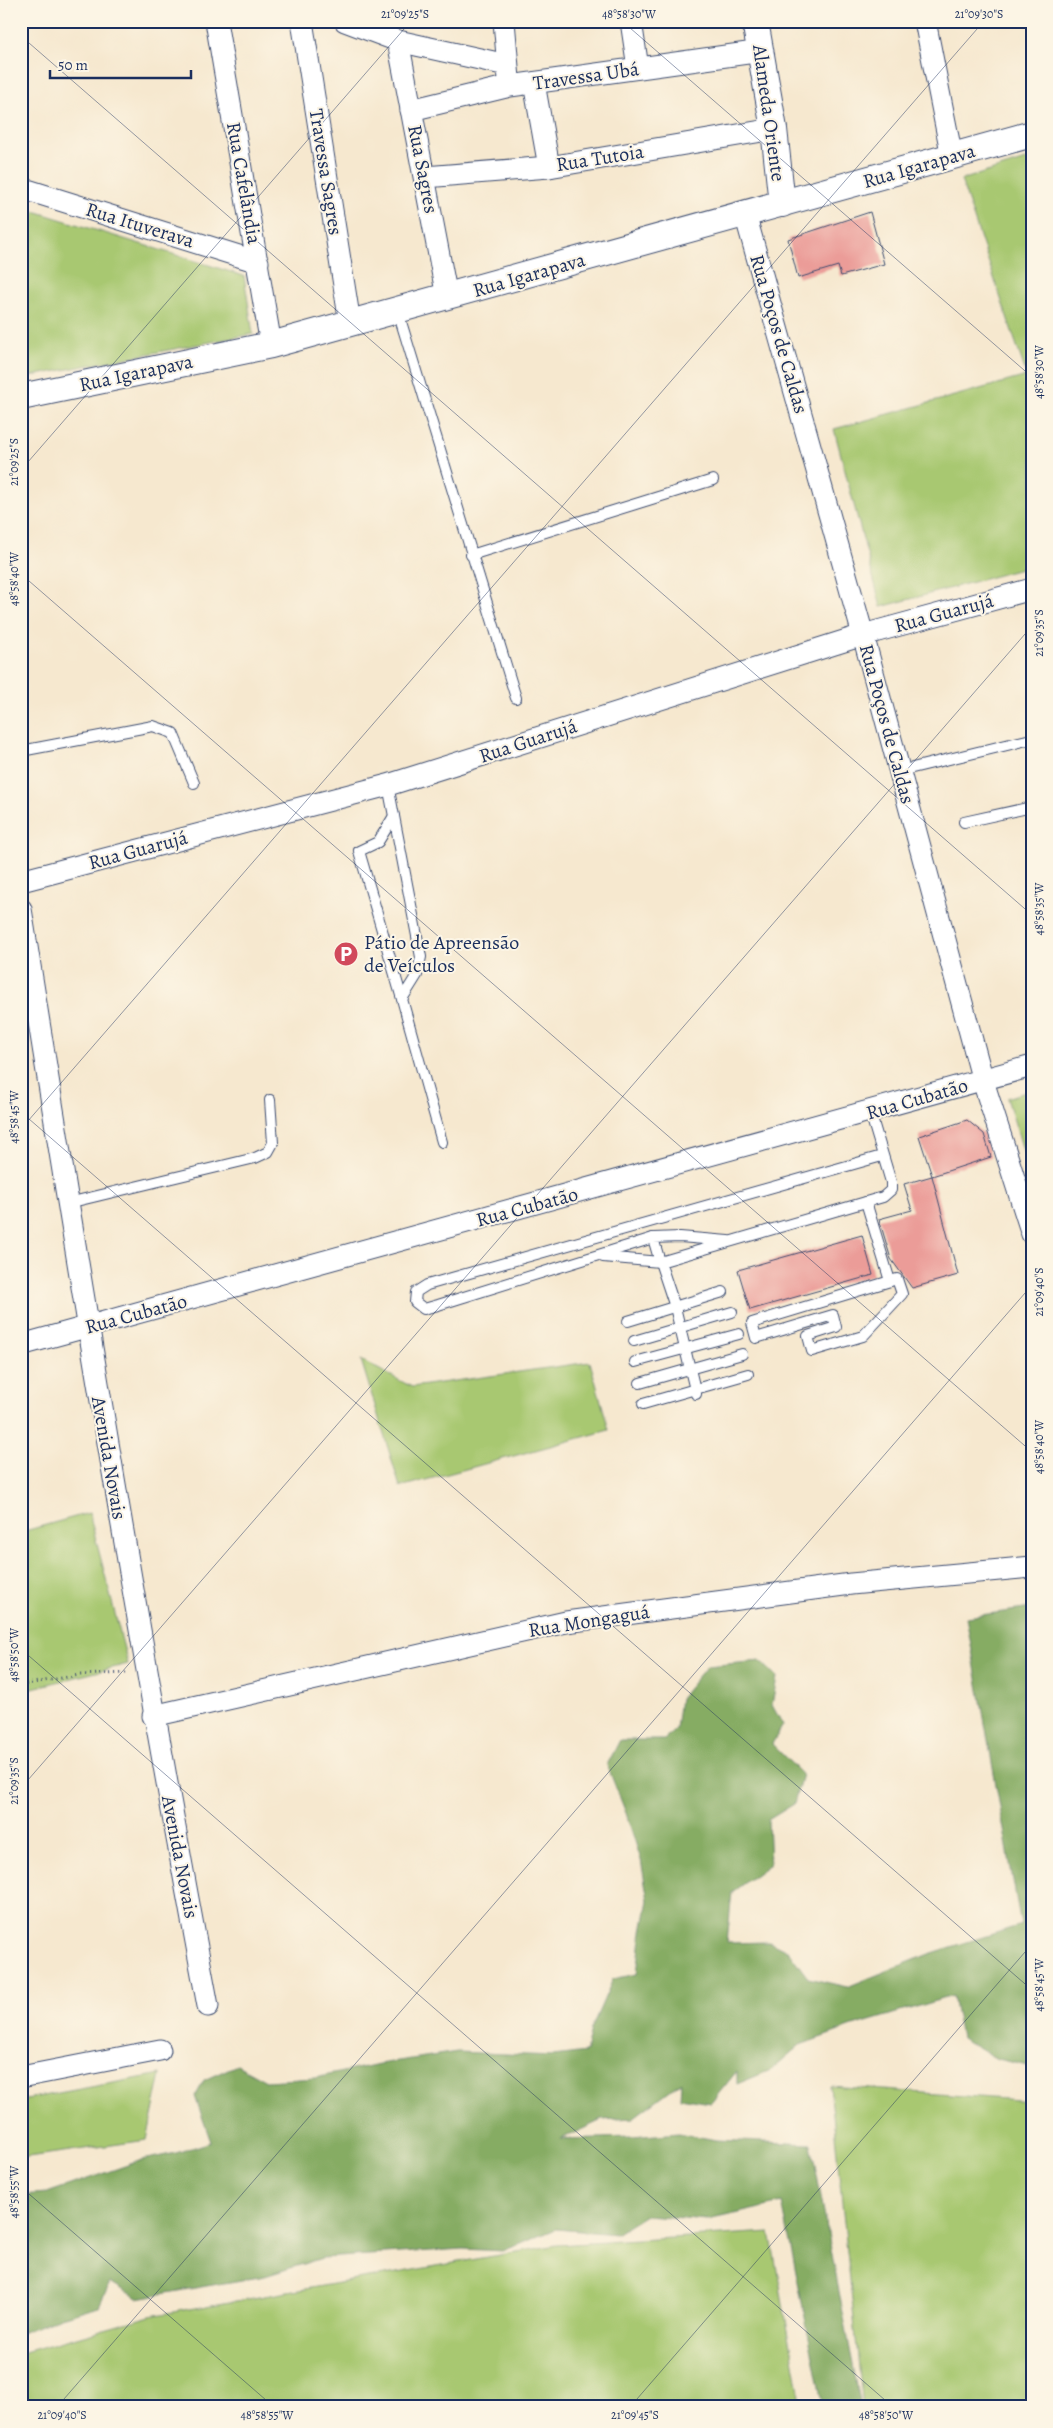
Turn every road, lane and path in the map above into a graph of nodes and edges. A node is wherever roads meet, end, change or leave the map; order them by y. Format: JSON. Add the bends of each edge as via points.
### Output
{"nodes":[{"id":1,"x":216,"y":21,"type":"edge"},
{"id":2,"x":302,"y":21,"type":"edge"},
{"id":3,"x":344,"y":21,"type":"edge"},
{"id":4,"x":504,"y":21,"type":"edge"},
{"id":5,"x":631,"y":21,"type":"edge"},
{"id":6,"x":755,"y":21,"type":"edge"},
{"id":7,"x":925,"y":21,"type":"edge"},
{"id":8,"x":398,"y":41,"type":"junction"},
{"id":9,"x":762,"y":51,"type":"junction"},
{"id":10,"x":507,"y":65,"type":"junction"},
{"id":11,"x":638,"y":68,"type":"junction"},
{"id":12,"x":534,"y":83,"type":"junction"},
{"id":13,"x":510,"y":86,"type":"junction"},
{"id":14,"x":411,"y":110,"type":"junction"},
{"id":15,"x":774,"y":129,"type":"junction"},
{"id":16,"x":1032,"y":134,"type":"edge"},
{"id":17,"x":952,"y":157,"type":"junction"},
{"id":18,"x":549,"y":166,"type":"junction"},
{"id":19,"x":425,"y":177,"type":"junction"},
{"id":20,"x":21,"y":188,"type":"edge"},
{"id":21,"x":782,"y":204,"type":"junction"},
{"id":22,"x":745,"y":214,"type":"junction"},
{"id":23,"x":258,"y":262,"type":"junction"},
{"id":24,"x":447,"y":298,"type":"junction"},
{"id":25,"x":398,"y":312,"type":"junction"},
{"id":26,"x":350,"y":323,"type":"junction"},
{"id":27,"x":271,"y":345,"type":"junction"},
{"id":28,"x":21,"y":397,"type":"edge"},
{"id":29,"x":713,"y":480,"type":"dead end"},
{"id":30,"x":471,"y":555,"type":"junction"},
{"id":31,"x":1032,"y":589,"type":"edge"},
{"id":32,"x":864,"y":635,"type":"junction"},
{"id":33,"x":516,"y":698,"type":"dead end"},
{"id":34,"x":1032,"y":741,"type":"edge"},
{"id":35,"x":21,"y":751,"type":"edge"},
{"id":36,"x":900,"y":771,"type":"junction"},
{"id":37,"x":194,"y":783,"type":"dead end"},
{"id":38,"x":388,"y":785,"type":"junction"},
{"id":39,"x":1032,"y":807,"type":"edge"},
{"id":40,"x":394,"y":816,"type":"junction"},
{"id":41,"x":964,"y":822,"type":"dead end"},
{"id":42,"x":21,"y":881,"type":"edge"},
{"id":43,"x":21,"y":909,"type":"edge"},
{"id":44,"x":402,"y":999,"type":"junction"},
{"id":45,"x":1032,"y":1066,"type":"edge"},
{"id":46,"x":983,"y":1080,"type":"junction"},
{"id":47,"x":270,"y":1100,"type":"dead end"},
{"id":48,"x":870,"y":1112,"type":"junction"},
{"id":49,"x":442,"y":1142,"type":"dead end"},
{"id":50,"x":882,"y":1156,"type":"junction"},
{"id":51,"x":866,"y":1202,"type":"junction"},
{"id":52,"x":68,"y":1203,"type":"junction"},
{"id":53,"x":1032,"y":1234,"type":"edge"},
{"id":54,"x":653,"y":1238,"type":"junction"},
{"id":55,"x":736,"y":1241,"type":"junction"},
{"id":56,"x":597,"y":1256,"type":"junction"},
{"id":57,"x":660,"y":1262,"type":"junction"},
{"id":58,"x":890,"y":1281,"type":"junction"},
{"id":59,"x":723,"y":1292,"type":"dead end"},
{"id":60,"x":675,"y":1307,"type":"junction"},
{"id":61,"x":732,"y":1312,"type":"dead end"},
{"id":62,"x":628,"y":1321,"type":"dead end"},
{"id":63,"x":87,"y":1328,"type":"junction"},
{"id":64,"x":680,"y":1328,"type":"junction"},
{"id":65,"x":739,"y":1334,"type":"dead end"},
{"id":66,"x":634,"y":1342,"type":"dead end"},
{"id":67,"x":21,"y":1344,"type":"edge"},
{"id":68,"x":684,"y":1348,"type":"junction"},
{"id":69,"x":742,"y":1354,"type":"dead end"},
{"id":70,"x":635,"y":1362,"type":"dead end"},
{"id":71,"x":690,"y":1368,"type":"junction"},
{"id":72,"x":748,"y":1374,"type":"dead end"},
{"id":73,"x":640,"y":1383,"type":"dead end"},
{"id":74,"x":695,"y":1391,"type":"junction"},
{"id":75,"x":642,"y":1404,"type":"dead end"},
{"id":76,"x":1032,"y":1567,"type":"edge"},
{"id":77,"x":146,"y":1672,"type":"junction"},
{"id":78,"x":21,"y":1685,"type":"edge"},
{"id":79,"x":153,"y":1716,"type":"junction"},
{"id":80,"x":208,"y":2006,"type":"dead end"},
{"id":81,"x":160,"y":2050,"type":"dead end"},
{"id":82,"x":21,"y":2077,"type":"edge"}],
"edges":[{"from":1,"to":23,"type":"street","name":"Rua Cafelândia"},
{"from":2,"to":26,"type":"street","name":"Travessa Sagres"},
{"from":3,"to":8,"type":"street"},
{"from":4,"to":10,"type":"street"},
{"from":5,"to":11,"type":"street"},
{"from":6,"to":9,"type":"street","name":"Alameda Oriente"},
{"from":7,"to":17,"type":"street"},
{"from":8,"to":10,"type":"street"},
{"from":8,"to":14,"type":"street","name":"Rua Sagres"},
{"from":9,"to":11,"type":"street","name":"Travessa Ubá"},
{"from":9,"to":15,"type":"street","name":"Alameda Oriente"},
{"from":10,"to":13,"type":"street"},
{"from":11,"to":12,"type":"street","name":"Travessa Ubá"},
{"from":12,"to":13,"type":"street","name":"Travessa Ubá"},
{"from":12,"to":18,"type":"street"},
{"from":13,"to":14,"type":"street","name":"Travessa Ubá"},
{"from":14,"to":19,"type":"street","name":"Rua Sagres"},
{"from":15,"to":18,"type":"street","name":"Rua Tutoia"},
{"from":15,"to":21,"type":"street","name":"Alameda Oriente"},
{"from":16,"to":17,"type":"street","name":"Rua Igarapava"},
{"from":17,"to":21,"type":"street","name":"Rua Igarapava"},
{"from":18,"to":19,"type":"street","name":"Rua Tutoia"},
{"from":19,"to":24,"type":"street","name":"Rua Sagres"},
{"from":20,"to":23,"type":"street","name":"Rua Ituverava"},
{"from":21,"to":22,"type":"street","name":"Rua Igarapava"},
{"from":22,"to":24,"type":"street","name":"Rua Igarapava"},
{"from":22,"to":32,"type":"street","name":"Rua Poços de Caldas"},
{"from":23,"to":27,"type":"street","name":"Rua Cafelândia"},
{"from":24,"to":25,"type":"street","name":"Rua Igarapava"},
{"from":25,"to":26,"type":"street","name":"Rua Igarapava"},
{"from":25,"to":30,"type":"lane"},
{"from":26,"to":27,"type":"street","name":"Rua Igarapava"},
{"from":27,"to":28,"type":"street","name":"Rua Igarapava"},
{"from":29,"to":30,"type":"lane"},
{"from":30,"to":33,"type":"lane"},
{"from":31,"to":32,"type":"street","name":"Rua Guarujá"},
{"from":32,"to":36,"type":"street","name":"Rua Poços de Caldas"},
{"from":32,"to":38,"type":"street","name":"Rua Guarujá"},
{"from":34,"to":36,"type":"lane"},
{"from":35,"to":37,"type":"lane","via":[[153,726],[172,733]]},
{"from":36,"to":46,"type":"street","name":"Rua Poços de Caldas"},
{"from":38,"to":40,"type":"lane"},
{"from":38,"to":42,"type":"street","name":"Rua Guarujá"},
{"from":39,"to":41,"type":"lane"},
{"from":40,"to":44,"type":"lane","via":[[421,957],[417,975]]},
{"from":40,"to":44,"type":"lane","via":[[378,842],[360,851]]},
{"from":43,"to":52,"type":"street","name":"Avenida Novais"},
{"from":44,"to":49,"type":"lane"},
{"from":45,"to":46,"type":"street","name":"Rua Cubatão"},
{"from":46,"to":48,"type":"street","name":"Rua Cubatão"},
{"from":46,"to":53,"type":"street","name":"Rua Poços de Caldas"},
{"from":47,"to":52,"type":"lane","via":[[274,1143],[268,1152],[255,1158]]},
{"from":48,"to":50,"type":"lane"},
{"from":48,"to":63,"type":"street","name":"Rua Cubatão"},
{"from":50,"to":51,"type":"lane","via":[[891,1190],[883,1197]]},
{"from":50,"to":56,"type":"lane","via":[[427,1284],[416,1292],[415,1302],[424,1308],[438,1305]]},
{"from":51,"to":55,"type":"lane"},
{"from":51,"to":58,"type":"lane"},
{"from":52,"to":63,"type":"street","name":"Avenida Novais"},
{"from":54,"to":55,"type":"lane"},
{"from":54,"to":56,"type":"lane"},
{"from":54,"to":57,"type":"lane"},
{"from":55,"to":57,"type":"lane"},
{"from":56,"to":57,"type":"lane"},
{"from":57,"to":60,"type":"lane"},
{"from":58,"to":58,"type":"lane","via":[[752,1323],[756,1338],[833,1315],[836,1327],[808,1336],[812,1351],[863,1336],[902,1294],[897,1279]]},
{"from":59,"to":60,"type":"lane"},
{"from":60,"to":62,"type":"lane"},
{"from":60,"to":64,"type":"lane"},
{"from":61,"to":64,"type":"lane"},
{"from":63,"to":67,"type":"street","name":"Rua Cubatão"},
{"from":63,"to":77,"type":"street","name":"Avenida Novais"},
{"from":64,"to":66,"type":"lane"},
{"from":64,"to":68,"type":"lane"},
{"from":65,"to":68,"type":"lane"},
{"from":68,"to":70,"type":"lane"},
{"from":68,"to":71,"type":"lane"},
{"from":69,"to":71,"type":"lane"},
{"from":71,"to":73,"type":"lane"},
{"from":71,"to":74,"type":"lane"},
{"from":72,"to":74,"type":"lane"},
{"from":74,"to":75,"type":"lane"},
{"from":76,"to":79,"type":"street","name":"Rua Mongaguá","via":[[851,1584],[566,1622]]},
{"from":77,"to":78,"type":"path","via":[[79,1675]]},
{"from":77,"to":79,"type":"street","name":"Avenida Novais"},
{"from":79,"to":80,"type":"street","name":"Avenida Novais"},
{"from":81,"to":82,"type":"street"}]}
